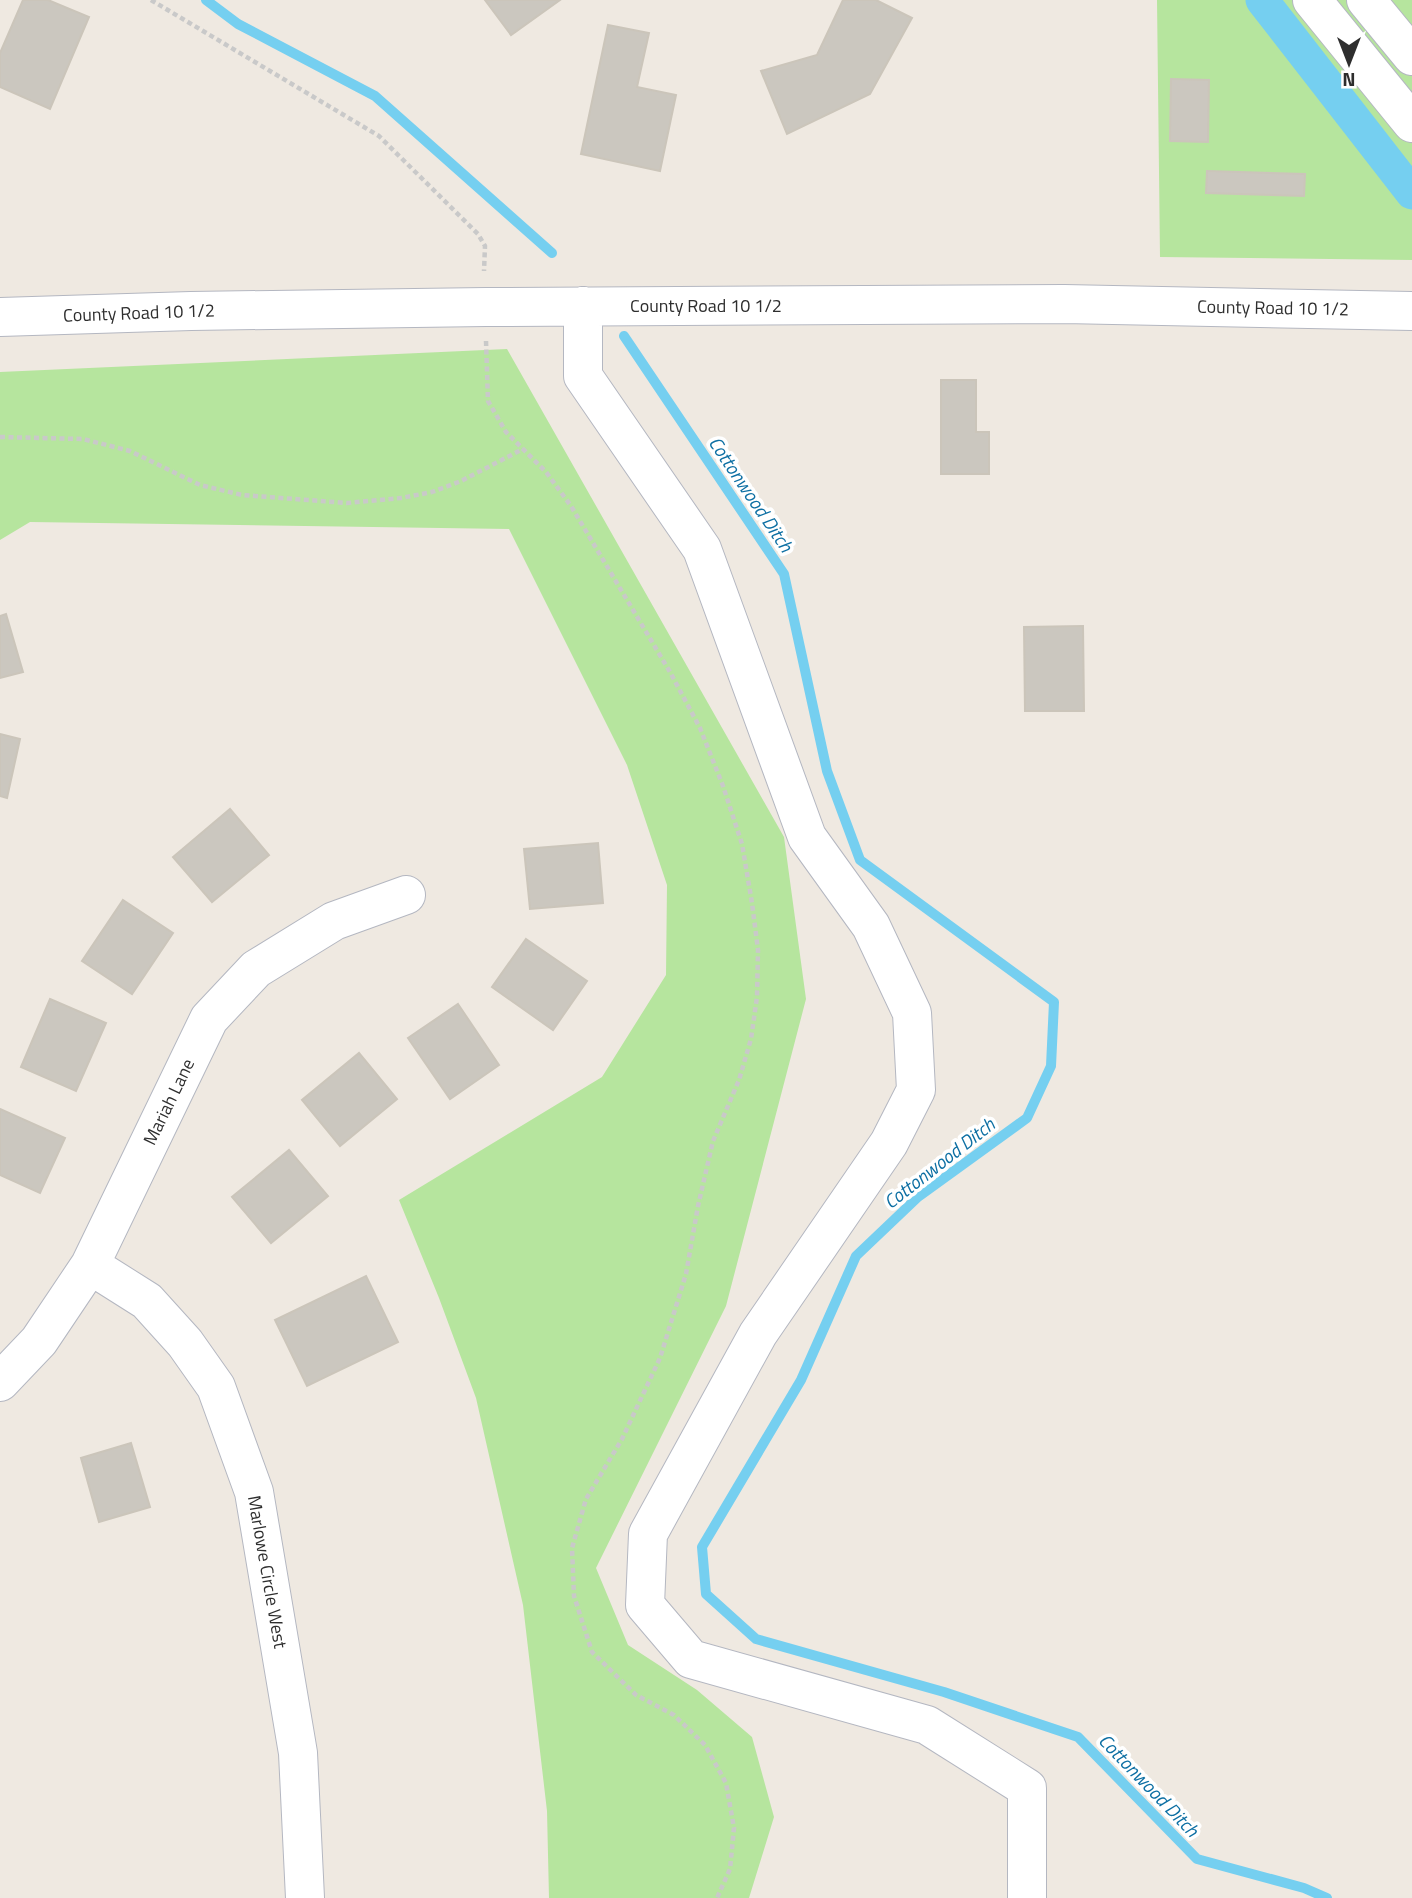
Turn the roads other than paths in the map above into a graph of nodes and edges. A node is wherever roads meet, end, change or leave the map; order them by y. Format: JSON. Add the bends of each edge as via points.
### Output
{"nodes":[{"id":1,"x":1312,"y":0,"type":"edge"},
{"id":2,"x":1366,"y":0,"type":"edge"},
{"id":3,"x":1412,"y":56,"type":"edge"},
{"id":4,"x":1412,"y":123,"type":"edge"},
{"id":5,"x":583,"y":306,"type":"junction"},
{"id":6,"x":1412,"y":312,"type":"edge"},
{"id":7,"x":0,"y":317,"type":"edge"},
{"id":8,"x":406,"y":895,"type":"dead end"},
{"id":9,"x":90,"y":1265,"type":"junction"},
{"id":10,"x":0,"y":1382,"type":"edge"},
{"id":11,"x":305,"y":1898,"type":"edge"},
{"id":12,"x":1027,"y":1898,"type":"edge"}],
"edges":[{"from":1,"to":4,"type":"street"},
{"from":2,"to":3,"type":"street"},
{"from":5,"to":6,"type":"street","name":"County Road 10 1/2","via":[[1064,304]]},
{"from":5,"to":7,"type":"street","name":"County Road 10 1/2"},
{"from":5,"to":12,"type":"street","via":[[583,376],[702,549],[807,837],[870,926],[912,1013],[916,1090],[889,1143],[758,1334],[648,1534],[645,1605],[691,1659],[927,1725],[1027,1788]]},
{"from":8,"to":9,"type":"street","name":"Mariah Lane","via":[[334,921],[256,969],[209,1019]]},
{"from":9,"to":10,"type":"street","name":"Mariah Lane","via":[[39,1341]]},
{"from":9,"to":11,"type":"street","name":"Marlowe Circle West","via":[[147,1301],[185,1343],[216,1387],[254,1492],[298,1753]]}]}
